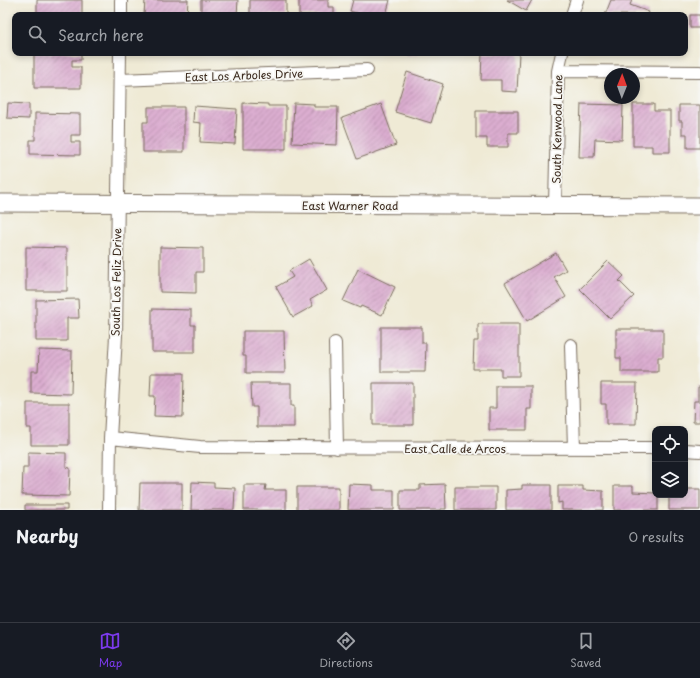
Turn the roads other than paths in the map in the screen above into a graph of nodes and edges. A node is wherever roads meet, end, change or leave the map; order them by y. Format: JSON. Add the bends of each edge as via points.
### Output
{"nodes":[{"id":1,"x":121,"y":0,"type":"edge"},
{"id":2,"x":577,"y":0,"type":"edge"},
{"id":3,"x":121,"y":12,"type":"edge"},
{"id":4,"x":573,"y":12,"type":"edge"},
{"id":5,"x":120,"y":56,"type":"edge"},
{"id":6,"x":561,"y":56,"type":"edge"},
{"id":7,"x":367,"y":70,"type":"dead end"},
{"id":8,"x":558,"y":71,"type":"junction"},
{"id":9,"x":700,"y":72,"type":"edge"},
{"id":10,"x":120,"y":80,"type":"junction"},
{"id":11,"x":0,"y":203,"type":"edge"},
{"id":12,"x":118,"y":204,"type":"junction"},
{"id":13,"x":555,"y":205,"type":"junction"},
{"id":14,"x":700,"y":206,"type":"edge"},
{"id":15,"x":335,"y":342,"type":"dead end"},
{"id":16,"x":571,"y":345,"type":"dead end"},
{"id":17,"x":110,"y":438,"type":"junction"},
{"id":18,"x":336,"y":448,"type":"junction"},
{"id":19,"x":574,"y":448,"type":"junction"},
{"id":20,"x":652,"y":448,"type":"edge"},
{"id":21,"x":688,"y":450,"type":"edge"},
{"id":22,"x":700,"y":451,"type":"edge"},
{"id":23,"x":109,"y":510,"type":"edge"}],
"edges":[{"from":1,"to":3,"type":"street"},
{"from":2,"to":4,"type":"street"},
{"from":5,"to":10,"type":"street","name":"South Los Feliz Drive"},
{"from":6,"to":8,"type":"street","name":"South Kenwood Lane"},
{"from":7,"to":10,"type":"street","name":"East Los Arboles Drive"},
{"from":8,"to":9,"type":"street"},
{"from":8,"to":13,"type":"street","name":"South Kenwood Lane"},
{"from":10,"to":12,"type":"street","name":"South Los Feliz Drive"},
{"from":11,"to":12,"type":"main road","name":"East Warner Road"},
{"from":12,"to":13,"type":"main road","name":"East Warner Road"},
{"from":12,"to":17,"type":"street","name":"South Los Feliz Drive","via":[[116,336]]},
{"from":13,"to":14,"type":"main road","name":"East Warner Road"},
{"from":15,"to":18,"type":"street"},
{"from":16,"to":19,"type":"street"},
{"from":17,"to":18,"type":"street","name":"East Calle de Arcos","via":[[200,447]]},
{"from":17,"to":23,"type":"street","name":"South Los Feliz Drive"},
{"from":18,"to":19,"type":"street","name":"East Calle de Arcos"},
{"from":19,"to":20,"type":"street","name":"East Calle de Arcos"},
{"from":21,"to":22,"type":"street"}]}
